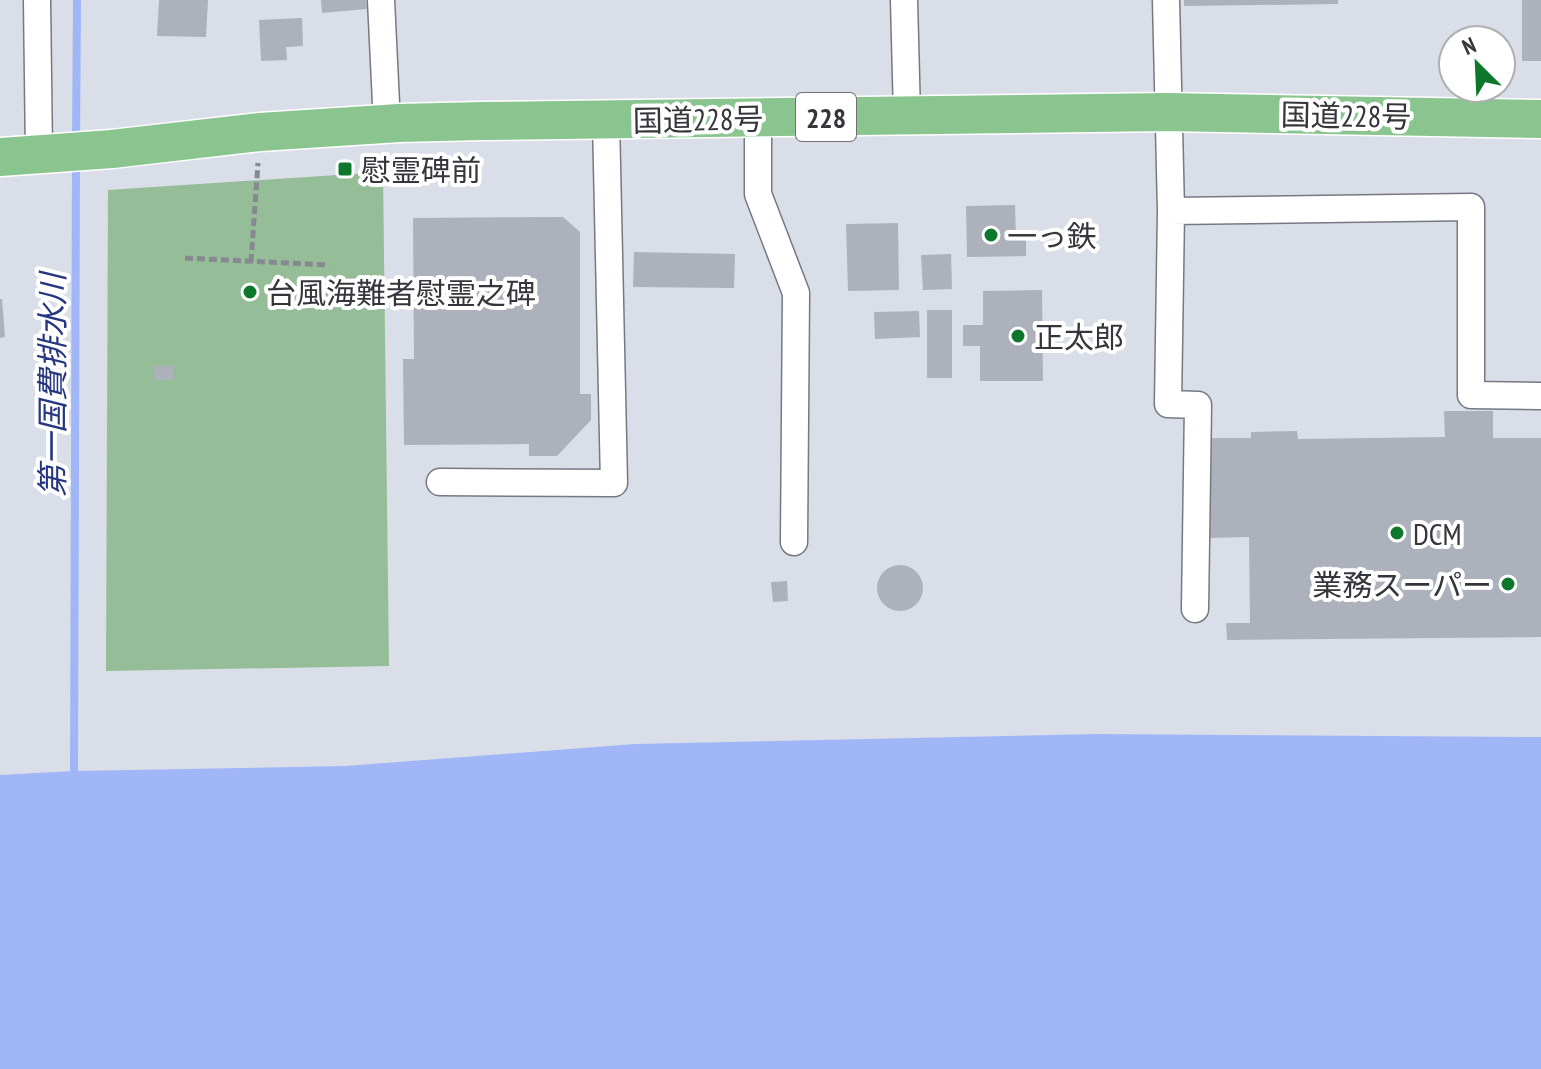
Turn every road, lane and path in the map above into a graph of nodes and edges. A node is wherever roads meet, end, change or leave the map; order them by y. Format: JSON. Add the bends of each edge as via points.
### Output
{"nodes":[{"id":1,"x":37,"y":0,"type":"edge"},
{"id":2,"x":381,"y":0,"type":"edge"},
{"id":3,"x":904,"y":0,"type":"edge"},
{"id":4,"x":1166,"y":0,"type":"edge"},
{"id":5,"x":1168,"y":112,"type":"junction"},
{"id":6,"x":907,"y":116,"type":"junction"},
{"id":7,"x":758,"y":118,"type":"junction"},
{"id":8,"x":1541,"y":119,"type":"edge"},
{"id":9,"x":606,"y":120,"type":"junction"},
{"id":10,"x":387,"y":124,"type":"junction"},
{"id":11,"x":260,"y":132,"type":"junction"},
{"id":12,"x":48,"y":153,"type":"junction"},
{"id":13,"x":0,"y":157,"type":"edge"},
{"id":14,"x":1171,"y":211,"type":"junction"},
{"id":15,"x":185,"y":258,"type":"dead end"},
{"id":16,"x":251,"y":262,"type":"junction"},
{"id":17,"x":329,"y":265,"type":"dead end"},
{"id":18,"x":1541,"y":396,"type":"edge"},
{"id":19,"x":440,"y":482,"type":"dead end"},
{"id":20,"x":794,"y":542,"type":"dead end"},
{"id":21,"x":1195,"y":609,"type":"dead end"}],
"edges":[{"from":1,"to":12,"type":"street"},
{"from":2,"to":10,"type":"street"},
{"from":3,"to":6,"type":"street"},
{"from":4,"to":5,"type":"street"},
{"from":5,"to":6,"type":"highway","name":"国道228号","number":"228"},
{"from":5,"to":8,"type":"highway","name":"国道228号","number":"228"},
{"from":5,"to":14,"type":"street"},
{"from":6,"to":7,"type":"highway","name":"国道228号","number":"228"},
{"from":7,"to":9,"type":"highway","name":"国道228号","number":"228"},
{"from":7,"to":20,"type":"street","via":[[758,194],[796,293]]},
{"from":9,"to":10,"type":"highway","name":"国道228号","number":"228"},
{"from":9,"to":19,"type":"street","via":[[614,483]]},
{"from":10,"to":11,"type":"highway","name":"国道228号","number":"228"},
{"from":11,"to":12,"type":"highway","name":"国道228号","number":"228"},
{"from":11,"to":16,"type":"path"},
{"from":12,"to":13,"type":"highway","name":"国道228号","number":"228"},
{"from":14,"to":18,"type":"street","via":[[1471,207],[1471,395]]},
{"from":14,"to":21,"type":"street","via":[[1168,404],[1198,405]]},
{"from":15,"to":16,"type":"path"},
{"from":16,"to":17,"type":"path"}]}
